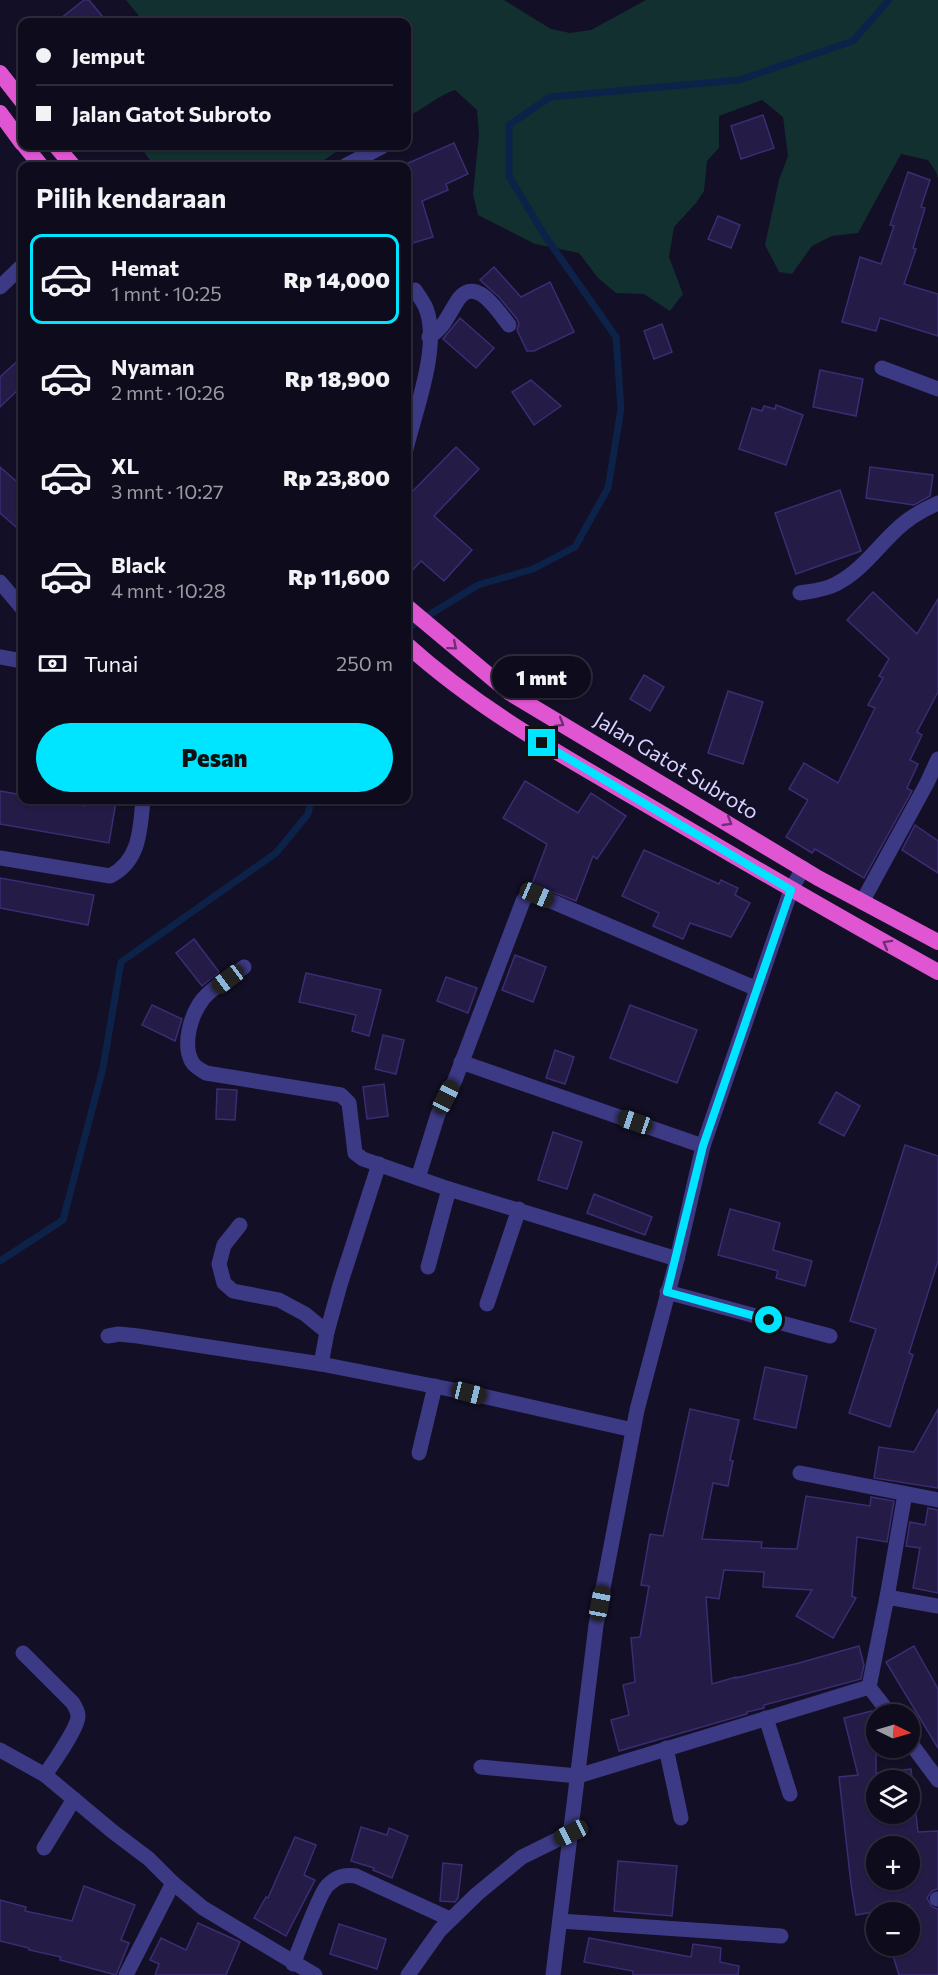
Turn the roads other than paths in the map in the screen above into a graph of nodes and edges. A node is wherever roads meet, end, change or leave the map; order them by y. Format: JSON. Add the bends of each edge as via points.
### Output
{"nodes":[{"id":1,"x":0,"y":72,"type":"edge"},
{"id":2,"x":18,"y":96,"type":"edge"},
{"id":3,"x":0,"y":113,"type":"edge"},
{"id":4,"x":18,"y":136,"type":"edge"},
{"id":5,"x":29,"y":150,"type":"edge"},
{"id":6,"x":59,"y":150,"type":"edge"},
{"id":7,"x":375,"y":150,"type":"edge"},
{"id":8,"x":38,"y":162,"type":"edge"},
{"id":9,"x":70,"y":162,"type":"edge"},
{"id":10,"x":353,"y":162,"type":"edge"},
{"id":11,"x":18,"y":270,"type":"edge"},
{"id":12,"x":0,"y":287,"type":"edge"},
{"id":13,"x":415,"y":290,"type":"dead end"},
{"id":14,"x":509,"y":326,"type":"dead end"},
{"id":15,"x":429,"y":337,"type":"junction"},
{"id":16,"x":882,"y":368,"type":"dead end"},
{"id":17,"x":938,"y":389,"type":"edge"},
{"id":18,"x":411,"y":429,"type":"edge"},
{"id":19,"x":938,"y":503,"type":"edge"},
{"id":20,"x":0,"y":582,"type":"edge"},
{"id":21,"x":800,"y":593,"type":"dead end"},
{"id":22,"x":18,"y":603,"type":"edge"},
{"id":23,"x":411,"y":610,"type":"edge"},
{"id":24,"x":411,"y":649,"type":"edge"},
{"id":25,"x":0,"y":657,"type":"edge"},
{"id":26,"x":18,"y":660,"type":"edge"},
{"id":27,"x":938,"y":759,"type":"edge"},
{"id":28,"x":142,"y":804,"type":"edge"},
{"id":29,"x":0,"y":858,"type":"edge"},
{"id":30,"x":803,"y":868,"type":"junction"},
{"id":31,"x":791,"y":890,"type":"junction"},
{"id":32,"x":862,"y":902,"type":"junction"},
{"id":33,"x":938,"y":942,"type":"edge"},
{"id":34,"x":244,"y":967,"type":"dead end"},
{"id":35,"x":938,"y":972,"type":"edge"},
{"id":36,"x":757,"y":989,"type":"junction"},
{"id":37,"x":461,"y":1062,"type":"junction"},
{"id":38,"x":703,"y":1146,"type":"junction"},
{"id":39,"x":379,"y":1164,"type":"junction"},
{"id":40,"x":418,"y":1178,"type":"junction"},
{"id":41,"x":449,"y":1189,"type":"junction"},
{"id":42,"x":519,"y":1209,"type":"junction"},
{"id":43,"x":240,"y":1225,"type":"dead end"},
{"id":44,"x":677,"y":1260,"type":"junction"},
{"id":45,"x":428,"y":1267,"type":"dead end"},
{"id":46,"x":667,"y":1292,"type":"junction"},
{"id":47,"x":487,"y":1304,"type":"dead end"},
{"id":48,"x":327,"y":1332,"type":"junction"},
{"id":49,"x":108,"y":1336,"type":"dead end"},
{"id":50,"x":830,"y":1336,"type":"dead end"},
{"id":51,"x":321,"y":1364,"type":"junction"},
{"id":52,"x":435,"y":1386,"type":"junction"},
{"id":53,"x":633,"y":1430,"type":"junction"},
{"id":54,"x":419,"y":1453,"type":"dead end"},
{"id":55,"x":800,"y":1473,"type":"dead end"},
{"id":56,"x":905,"y":1494,"type":"junction"},
{"id":57,"x":938,"y":1500,"type":"edge"},
{"id":58,"x":887,"y":1598,"type":"junction"},
{"id":59,"x":938,"y":1606,"type":"edge"},
{"id":60,"x":23,"y":1653,"type":"dead end"},
{"id":61,"x":869,"y":1687,"type":"junction"},
{"id":62,"x":882,"y":1704,"type":"edge"},
{"id":63,"x":766,"y":1718,"type":"junction"},
{"id":64,"x":666,"y":1748,"type":"junction"},
{"id":65,"x":0,"y":1750,"type":"edge"},
{"id":66,"x":920,"y":1756,"type":"edge"},
{"id":67,"x":481,"y":1767,"type":"dead end"},
{"id":68,"x":45,"y":1775,"type":"junction"},
{"id":69,"x":578,"y":1776,"type":"junction"},
{"id":70,"x":938,"y":1780,"type":"edge"},
{"id":71,"x":790,"y":1794,"type":"dead end"},
{"id":72,"x":74,"y":1799,"type":"junction"},
{"id":73,"x":681,"y":1818,"type":"dead end"},
{"id":74,"x":571,"y":1833,"type":"junction"},
{"id":75,"x":44,"y":1848,"type":"dead end"},
{"id":76,"x":173,"y":1883,"type":"junction"},
{"id":77,"x":450,"y":1919,"type":"junction"},
{"id":78,"x":560,"y":1921,"type":"junction"},
{"id":79,"x":781,"y":1936,"type":"dead end"},
{"id":80,"x":293,"y":1964,"type":"junction"},
{"id":81,"x":126,"y":1975,"type":"edge"},
{"id":82,"x":315,"y":1975,"type":"edge"},
{"id":83,"x":408,"y":1975,"type":"edge"},
{"id":84,"x":553,"y":1975,"type":"edge"}],
"edges":[{"from":1,"to":2,"type":"highway"},
{"from":3,"to":4,"type":"highway"},
{"from":5,"to":8,"type":"highway"},
{"from":6,"to":9,"type":"highway"},
{"from":7,"to":10,"type":"street"},
{"from":11,"to":12,"type":"street"},
{"from":13,"to":15,"type":"street","via":[[425,307]]},
{"from":14,"to":15,"type":"street","via":[[483,295],[469,292],[456,302],[439,332]]},
{"from":15,"to":18,"type":"street","via":[[428,362]]},
{"from":16,"to":17,"type":"street"},
{"from":19,"to":21,"type":"street","via":[[914,515],[842,581]]},
{"from":20,"to":22,"type":"street"},
{"from":23,"to":30,"type":"highway","name":"Jalan Gatot Subroto","one_way":true,"via":[[510,693]]},
{"from":24,"to":31,"type":"highway","via":[[506,722]]},
{"from":25,"to":26,"type":"street"},
{"from":27,"to":32,"type":"street"},
{"from":28,"to":29,"type":"street","via":[[137,846],[122,870],[110,876]]},
{"from":30,"to":31,"type":"street"},
{"from":30,"to":32,"type":"highway","name":"Jalan Gatot Subroto"},
{"from":35,"to":31,"type":"highway","one_way":true},
{"from":31,"to":36,"type":"street"},
{"from":32,"to":33,"type":"highway","name":"Jalan Gatot Subroto"},
{"from":34,"to":39,"type":"street","via":[[202,1000],[189,1031],[192,1063],[206,1073],[341,1095],[349,1103],[356,1153]]},
{"from":36,"to":37,"type":"street","via":[[528,894]]},
{"from":36,"to":38,"type":"street"},
{"from":37,"to":38,"type":"street"},
{"from":37,"to":40,"type":"street","via":[[438,1114]]},
{"from":38,"to":44,"type":"street"},
{"from":39,"to":40,"type":"street"},
{"from":39,"to":48,"type":"street"},
{"from":40,"to":41,"type":"street"},
{"from":41,"to":42,"type":"street"},
{"from":41,"to":45,"type":"street"},
{"from":42,"to":44,"type":"street"},
{"from":42,"to":47,"type":"street"},
{"from":43,"to":48,"type":"street","via":[[224,1245],[219,1264],[224,1283],[233,1291],[279,1300]]},
{"from":44,"to":46,"type":"street"},
{"from":46,"to":50,"type":"street"},
{"from":46,"to":53,"type":"street"},
{"from":48,"to":51,"type":"street"},
{"from":49,"to":51,"type":"street","via":[[138,1336]]},
{"from":51,"to":52,"type":"street"},
{"from":52,"to":53,"type":"street"},
{"from":52,"to":54,"type":"street"},
{"from":53,"to":69,"type":"street","via":[[596,1625]]},
{"from":55,"to":56,"type":"street"},
{"from":56,"to":57,"type":"street"},
{"from":56,"to":58,"type":"street"},
{"from":58,"to":59,"type":"street"},
{"from":58,"to":61,"type":"street"},
{"from":60,"to":68,"type":"street","via":[[78,1711],[75,1727]]},
{"from":61,"to":62,"type":"street"},
{"from":61,"to":63,"type":"street"},
{"from":63,"to":64,"type":"street"},
{"from":63,"to":71,"type":"street"},
{"from":64,"to":69,"type":"street"},
{"from":64,"to":73,"type":"street"},
{"from":65,"to":68,"type":"street"},
{"from":66,"to":70,"type":"street"},
{"from":67,"to":69,"type":"street"},
{"from":68,"to":72,"type":"street"},
{"from":69,"to":74,"type":"street"},
{"from":72,"to":75,"type":"street"},
{"from":72,"to":76,"type":"street","via":[[149,1858]]},
{"from":74,"to":77,"type":"street","via":[[522,1857]]},
{"from":74,"to":78,"type":"street"},
{"from":76,"to":80,"type":"street","via":[[203,1908]]},
{"from":76,"to":81,"type":"street"},
{"from":77,"to":80,"type":"street","via":[[346,1874],[325,1888]]},
{"from":77,"to":83,"type":"street"},
{"from":78,"to":79,"type":"street"},
{"from":78,"to":84,"type":"street"},
{"from":80,"to":82,"type":"street"}]}
